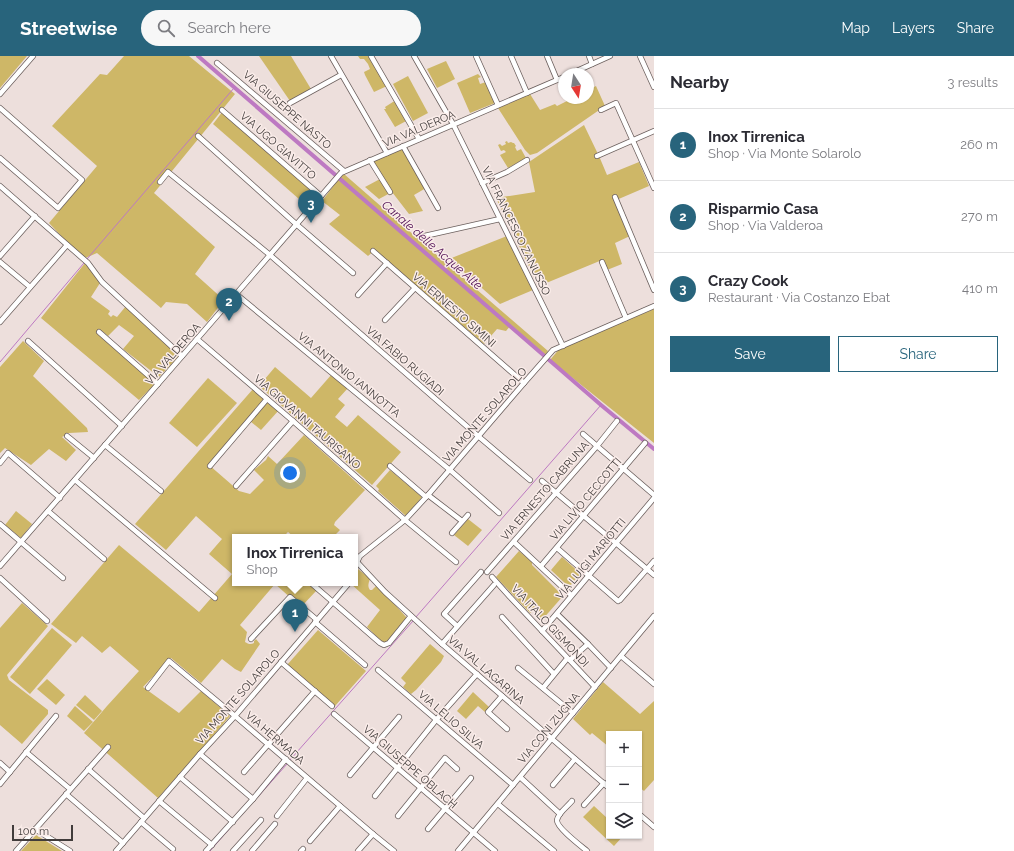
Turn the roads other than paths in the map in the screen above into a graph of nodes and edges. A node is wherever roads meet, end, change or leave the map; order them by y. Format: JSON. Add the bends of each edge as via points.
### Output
{"nodes":[{"id":1,"x":33,"y":56,"type":"edge"},
{"id":2,"x":331,"y":56,"type":"edge"},
{"id":3,"x":371,"y":56,"type":"edge"},
{"id":4,"x":414,"y":56,"type":"edge"},
{"id":5,"x":476,"y":56,"type":"edge"},
{"id":6,"x":511,"y":56,"type":"edge"},
{"id":7,"x":547,"y":56,"type":"edge"},
{"id":8,"x":589,"y":56,"type":"edge"},
{"id":9,"x":610,"y":56,"type":"edge"},
{"id":10,"x":640,"y":56,"type":"edge"},
{"id":11,"x":217,"y":63,"type":"dead end"},
{"id":12,"x":592,"y":64,"type":"junction"},
{"id":13,"x":583,"y":68,"type":"edge"},
{"id":14,"x":341,"y":75,"type":"junction"},
{"id":15,"x":557,"y":80,"type":"joint"},
{"id":16,"x":653,"y":84,"type":"edge"},
{"id":17,"x":527,"y":93,"type":"junction"},
{"id":18,"x":0,"y":94,"type":"edge"},
{"id":19,"x":290,"y":103,"type":"dead end"},
{"id":20,"x":498,"y":105,"type":"junction"},
{"id":21,"x":0,"y":108,"type":"edge"},
{"id":22,"x":222,"y":110,"type":"dead end"},
{"id":23,"x":601,"y":110,"type":"dead end"},
{"id":24,"x":453,"y":124,"type":"junction"},
{"id":25,"x":654,"y":131,"type":"edge"},
{"id":26,"x":198,"y":136,"type":"dead end"},
{"id":27,"x":419,"y":139,"type":"junction"},
{"id":28,"x":633,"y":140,"type":"junction"},
{"id":29,"x":403,"y":146,"type":"junction"},
{"id":30,"x":387,"y":153,"type":"junction"},
{"id":31,"x":597,"y":156,"type":"dead end"},
{"id":32,"x":0,"y":158,"type":"edge"},
{"id":33,"x":370,"y":160,"type":"junction"},
{"id":34,"x":528,"y":160,"type":"dead end"},
{"id":35,"x":342,"y":172,"type":"junction"},
{"id":36,"x":160,"y":182,"type":"dead end"},
{"id":37,"x":482,"y":183,"type":"junction"},
{"id":38,"x":1,"y":188,"type":"edge"},
{"id":39,"x":654,"y":188,"type":"edge"},
{"id":40,"x":390,"y":192,"type":"dead end"},
{"id":41,"x":321,"y":196,"type":"junction"},
{"id":42,"x":615,"y":197,"type":"dead end"},
{"id":43,"x":438,"y":208,"type":"dead end"},
{"id":44,"x":35,"y":216,"type":"junction"},
{"id":45,"x":500,"y":219,"type":"junction"},
{"id":46,"x":296,"y":224,"type":"junction"},
{"id":47,"x":420,"y":237,"type":"dead end"},
{"id":48,"x":67,"y":245,"type":"junction"},
{"id":49,"x":373,"y":251,"type":"dead end"},
{"id":50,"x":270,"y":255,"type":"junction"},
{"id":51,"x":0,"y":256,"type":"edge"},
{"id":52,"x":0,"y":262,"type":"edge"},
{"id":53,"x":602,"y":262,"type":"dead end"},
{"id":54,"x":387,"y":263,"type":"junction"},
{"id":55,"x":353,"y":272,"type":"dead end"},
{"id":56,"x":30,"y":287,"type":"junction"},
{"id":57,"x":415,"y":288,"type":"junction"},
{"id":58,"x":654,"y":290,"type":"edge"},
{"id":59,"x":236,"y":294,"type":"junction"},
{"id":60,"x":358,"y":296,"type":"dead end"},
{"id":61,"x":654,"y":306,"type":"edge"},
{"id":62,"x":626,"y":318,"type":"junction"},
{"id":63,"x":385,"y":320,"type":"dead end"},
{"id":64,"x":0,"y":322,"type":"edge"},
{"id":65,"x":99,"y":332,"type":"dead end"},
{"id":66,"x":197,"y":339,"type":"junction"},
{"id":67,"x":28,"y":341,"type":"dead end"},
{"id":68,"x":563,"y":346,"type":"junction"},
{"id":69,"x":182,"y":356,"type":"junction"},
{"id":70,"x":524,"y":383,"type":"junction"},
{"id":71,"x":158,"y":384,"type":"junction"},
{"id":72,"x":267,"y":399,"type":"junction"},
{"id":73,"x":293,"y":421,"type":"junction"},
{"id":74,"x":617,"y":421,"type":"dead end"},
{"id":75,"x":122,"y":426,"type":"junction"},
{"id":76,"x":583,"y":434,"type":"dead end"},
{"id":77,"x":67,"y":436,"type":"dead end"},
{"id":78,"x":478,"y":436,"type":"junction"},
{"id":79,"x":645,"y":443,"type":"dead end"},
{"id":80,"x":105,"y":445,"type":"junction"},
{"id":81,"x":597,"y":446,"type":"junction"},
{"id":82,"x":94,"y":458,"type":"junction"},
{"id":83,"x":0,"y":463,"type":"edge"},
{"id":84,"x":210,"y":466,"type":"dead end"},
{"id":85,"x":390,"y":466,"type":"dead end"},
{"id":86,"x":624,"y":469,"type":"junction"},
{"id":87,"x":450,"y":470,"type":"junction"},
{"id":88,"x":75,"y":480,"type":"junction"},
{"id":89,"x":530,"y":480,"type":"dead end"},
{"id":90,"x":542,"y":481,"type":"dead end"},
{"id":91,"x":236,"y":486,"type":"dead end"},
{"id":92,"x":161,"y":491,"type":"dead end"},
{"id":93,"x":555,"y":493,"type":"junction"},
{"id":94,"x":427,"y":496,"type":"junction"},
{"id":95,"x":654,"y":496,"type":"edge"},
{"id":96,"x":60,"y":498,"type":"junction"},
{"id":97,"x":48,"y":511,"type":"junction"},
{"id":98,"x":499,"y":513,"type":"dead end"},
{"id":99,"x":468,"y":514,"type":"dead end"},
{"id":100,"x":583,"y":516,"type":"junction"},
{"id":101,"x":405,"y":520,"type":"junction"},
{"id":102,"x":462,"y":521,"type":"junction"},
{"id":103,"x":0,"y":524,"type":"edge"},
{"id":104,"x":452,"y":533,"type":"dead end"},
{"id":105,"x":21,"y":542,"type":"junction"},
{"id":106,"x":514,"y":542,"type":"junction"},
{"id":107,"x":616,"y":543,"type":"junction"},
{"id":108,"x":557,"y":548,"type":"junction"},
{"id":109,"x":104,"y":559,"type":"dead end"},
{"id":110,"x":358,"y":560,"type":"edge"},
{"id":111,"x":654,"y":561,"type":"edge"},
{"id":112,"x":456,"y":562,"type":"dead end"},
{"id":113,"x":358,"y":563,"type":"edge"},
{"id":114,"x":0,"y":566,"type":"edge"},
{"id":115,"x":541,"y":566,"type":"junction"},
{"id":116,"x":647,"y":569,"type":"junction"},
{"id":117,"x":654,"y":575,"type":"edge"},
{"id":118,"x":589,"y":576,"type":"junction"},
{"id":119,"x":492,"y":577,"type":"dead end"},
{"id":120,"x":0,"y":578,"type":"edge"},
{"id":121,"x":63,"y":578,"type":"dead end"},
{"id":122,"x":494,"y":584,"type":"dead end"},
{"id":123,"x":315,"y":586,"type":"edge"},
{"id":124,"x":346,"y":586,"type":"edge"},
{"id":125,"x":572,"y":595,"type":"junction"},
{"id":126,"x":215,"y":598,"type":"dead end"},
{"id":127,"x":333,"y":601,"type":"junction"},
{"id":128,"x":557,"y":614,"type":"junction"},
{"id":129,"x":411,"y":616,"type":"junction"},
{"id":130,"x":654,"y":616,"type":"edge"},
{"id":131,"x":502,"y":617,"type":"dead end"},
{"id":132,"x":47,"y":620,"type":"dead end"},
{"id":133,"x":316,"y":621,"type":"junction"},
{"id":134,"x":457,"y":626,"type":"junction"},
{"id":135,"x":542,"y":631,"type":"junction"},
{"id":136,"x":251,"y":639,"type":"dead end"},
{"id":137,"x":442,"y":644,"type":"junction"},
{"id":138,"x":588,"y":644,"type":"junction"},
{"id":139,"x":621,"y":656,"type":"junction"},
{"id":140,"x":568,"y":660,"type":"junction"},
{"id":141,"x":281,"y":662,"type":"junction"},
{"id":142,"x":365,"y":665,"type":"dead end"},
{"id":143,"x":518,"y":668,"type":"dead end"},
{"id":144,"x":610,"y":668,"type":"junction"},
{"id":145,"x":378,"y":670,"type":"dead end"},
{"id":146,"x":477,"y":674,"type":"junction"},
{"id":147,"x":554,"y":674,"type":"junction"},
{"id":148,"x":654,"y":684,"type":"edge"},
{"id":149,"x":595,"y":687,"type":"junction"},
{"id":150,"x":148,"y":688,"type":"dead end"},
{"id":151,"x":543,"y":688,"type":"junction"},
{"id":152,"x":315,"y":691,"type":"junction"},
{"id":153,"x":502,"y":696,"type":"junction"},
{"id":154,"x":332,"y":706,"type":"dead end"},
{"id":155,"x":573,"y":713,"type":"junction"},
{"id":156,"x":334,"y":714,"type":"dead end"},
{"id":157,"x":56,"y":716,"type":"dead end"},
{"id":158,"x":235,"y":716,"type":"junction"},
{"id":159,"x":399,"y":717,"type":"dead end"},
{"id":160,"x":436,"y":720,"type":"junction"},
{"id":161,"x":507,"y":729,"type":"dead end"},
{"id":162,"x":552,"y":739,"type":"junction"},
{"id":163,"x":268,"y":745,"type":"junction"},
{"id":164,"x":108,"y":747,"type":"dead end"},
{"id":165,"x":373,"y":748,"type":"junction"},
{"id":166,"x":26,"y":752,"type":"junction"},
{"id":167,"x":200,"y":754,"type":"junction"},
{"id":168,"x":575,"y":759,"type":"junction"},
{"id":169,"x":286,"y":760,"type":"junction"},
{"id":170,"x":0,"y":763,"type":"edge"},
{"id":171,"x":398,"y":768,"type":"junction"},
{"id":172,"x":88,"y":769,"type":"junction"},
{"id":173,"x":457,"y":769,"type":"dead end"},
{"id":174,"x":10,"y":772,"type":"junction"},
{"id":175,"x":244,"y":772,"type":"dead end"},
{"id":176,"x":350,"y":775,"type":"dead end"},
{"id":177,"x":180,"y":777,"type":"junction"},
{"id":178,"x":520,"y":777,"type":"junction"},
{"id":179,"x":308,"y":778,"type":"junction"},
{"id":180,"x":470,"y":778,"type":"dead end"},
{"id":181,"x":604,"y":783,"type":"joint"},
{"id":182,"x":0,"y":784,"type":"edge"},
{"id":183,"x":513,"y":785,"type":"junction"},
{"id":184,"x":553,"y":785,"type":"dead end"},
{"id":185,"x":421,"y":788,"type":"junction"},
{"id":186,"x":70,"y":789,"type":"junction"},
{"id":187,"x":66,"y":794,"type":"junction"},
{"id":188,"x":375,"y":796,"type":"dead end"},
{"id":189,"x":253,"y":799,"type":"junction"},
{"id":190,"x":159,"y":801,"type":"junction"},
{"id":191,"x":572,"y":801,"type":"dead end"},
{"id":192,"x":498,"y":804,"type":"junction"},
{"id":193,"x":584,"y":805,"type":"dead end"},
{"id":194,"x":340,"y":806,"type":"junction"},
{"id":195,"x":445,"y":809,"type":"junction"},
{"id":196,"x":560,"y":814,"type":"junction"},
{"id":197,"x":277,"y":816,"type":"dead end"},
{"id":198,"x":398,"y":816,"type":"dead end"},
{"id":199,"x":642,"y":817,"type":"edge"},
{"id":200,"x":143,"y":820,"type":"junction"},
{"id":201,"x":261,"y":820,"type":"dead end"},
{"id":202,"x":233,"y":822,"type":"junction"},
{"id":203,"x":275,"y":824,"type":"dead end"},
{"id":204,"x":654,"y":827,"type":"edge"},
{"id":205,"x":35,"y":830,"type":"junction"},
{"id":206,"x":428,"y":830,"type":"dead end"},
{"id":207,"x":473,"y":833,"type":"junction"},
{"id":208,"x":373,"y":834,"type":"junction"},
{"id":209,"x":310,"y":841,"type":"dead end"},
{"id":210,"x":123,"y":843,"type":"junction"},
{"id":211,"x":212,"y":845,"type":"junction"},
{"id":212,"x":173,"y":849,"type":"dead end"},
{"id":213,"x":16,"y":851,"type":"edge"},
{"id":214,"x":70,"y":851,"type":"edge"},
{"id":215,"x":116,"y":851,"type":"edge"},
{"id":216,"x":206,"y":851,"type":"edge"},
{"id":217,"x":233,"y":851,"type":"edge"},
{"id":218,"x":252,"y":851,"type":"edge"},
{"id":219,"x":358,"y":851,"type":"edge"},
{"id":220,"x":394,"y":851,"type":"edge"},
{"id":221,"x":458,"y":851,"type":"edge"},
{"id":222,"x":495,"y":851,"type":"edge"},
{"id":223,"x":554,"y":851,"type":"edge"},
{"id":224,"x":587,"y":851,"type":"edge"}],
"edges":[{"from":1,"to":18,"type":"street"},
{"from":2,"to":14,"type":"street"},
{"from":3,"to":27,"type":"street"},
{"from":4,"to":24,"type":"street","name":"VIA FRANCESCO ZANUSSO"},
{"from":5,"to":20,"type":"street"},
{"from":6,"to":17,"type":"street"},
{"from":7,"to":15,"type":"street"},
{"from":8,"to":12,"type":"street"},
{"from":9,"to":12,"type":"street"},
{"from":10,"to":16,"type":"street"},
{"from":11,"to":35,"type":"street","name":"VIA GIUSEPPE NASTO"},
{"from":12,"to":13,"type":"street"},
{"from":14,"to":19,"type":"street"},
{"from":14,"to":30,"type":"street"},
{"from":15,"to":17,"type":"street","name":"VIA VALDEROA"},
{"from":17,"to":20,"type":"street","name":"VIA VALDEROA"},
{"from":20,"to":24,"type":"street","name":"VIA VALDEROA"},
{"from":21,"to":32,"type":"street","via":[[82,180],[58,208]]},
{"from":22,"to":41,"type":"street","name":"VIA UGO GIAVITTO"},
{"from":23,"to":28,"type":"street","via":[[616,102]]},
{"from":24,"to":27,"type":"street","name":"VIA VALDEROA"},
{"from":24,"to":37,"type":"street","name":"VIA FRANCESCO ZANUSSO"},
{"from":25,"to":28,"type":"street"},
{"from":26,"to":46,"type":"street"},
{"from":27,"to":29,"type":"street","name":"VIA VALDEROA"},
{"from":28,"to":31,"type":"street"},
{"from":28,"to":39,"type":"street"},
{"from":29,"to":30,"type":"street","name":"VIA VALDEROA"},
{"from":29,"to":43,"type":"street"},
{"from":30,"to":33,"type":"street","name":"VIA VALDEROA"},
{"from":33,"to":35,"type":"street","name":"VIA VALDEROA"},
{"from":33,"to":40,"type":"street"},
{"from":34,"to":37,"type":"street"},
{"from":35,"to":41,"type":"street","name":"VIA VALDEROA"},
{"from":36,"to":50,"type":"street","name":"VIA FABIO RUGIADI","via":[[168,172]]},
{"from":37,"to":45,"type":"street","name":"VIA FRANCESCO ZANUSSO"},
{"from":38,"to":44,"type":"street"},
{"from":41,"to":46,"type":"street","name":"VIA VALDEROA"},
{"from":42,"to":58,"type":"street"},
{"from":44,"to":48,"type":"street"},
{"from":44,"to":51,"type":"street"},
{"from":45,"to":47,"type":"street"},
{"from":45,"to":68,"type":"street","name":"VIA FRANCESCO ZANUSSO"},
{"from":46,"to":50,"type":"street","name":"VIA VALDEROA"},
{"from":46,"to":55,"type":"street"},
{"from":48,"to":56,"type":"street"},
{"from":48,"to":69,"type":"street","via":[[88,263],[102,282]]},
{"from":49,"to":54,"type":"street","name":"VIA ERNESTO SIMINI"},
{"from":50,"to":59,"type":"street","name":"VIA VALDEROA"},
{"from":50,"to":78,"type":"street","name":"VIA FABIO RUGIADI"},
{"from":52,"to":56,"type":"street"},
{"from":53,"to":62,"type":"street"},
{"from":54,"to":57,"type":"street","name":"VIA ERNESTO SIMINI"},
{"from":54,"to":60,"type":"street"},
{"from":56,"to":64,"type":"street"},
{"from":57,"to":63,"type":"street"},
{"from":57,"to":70,"type":"street","name":"VIA ERNESTO SIMINI"},
{"from":59,"to":66,"type":"street","name":"VIA VALDEROA"},
{"from":59,"to":87,"type":"street","name":"VIA ANTONIO IANNOTTA"},
{"from":61,"to":62,"type":"street","name":"VIA MONTE SOLAROLO"},
{"from":62,"to":68,"type":"street","name":"VIA MONTE SOLAROLO"},
{"from":65,"to":71,"type":"street"},
{"from":66,"to":69,"type":"street","name":"VIA VALDEROA"},
{"from":66,"to":72,"type":"street","name":"VIA GIOVANNI TAURISANO"},
{"from":67,"to":75,"type":"street"},
{"from":68,"to":70,"type":"street","name":"VIA MONTE SOLAROLO","via":[[553,350]]},
{"from":69,"to":71,"type":"street","name":"VIA VALDEROA"},
{"from":70,"to":78,"type":"street","name":"VIA MONTE SOLAROLO"},
{"from":71,"to":75,"type":"street","name":"VIA VALDEROA"},
{"from":72,"to":73,"type":"street","name":"VIA GIOVANNI TAURISANO"},
{"from":72,"to":84,"type":"street"},
{"from":73,"to":91,"type":"street"},
{"from":73,"to":101,"type":"street","name":"VIA GIOVANNI TAURISANO"},
{"from":74,"to":81,"type":"street","name":"VIA ERNESTO CABRUNA"},
{"from":75,"to":80,"type":"street","name":"VIA VALDEROA"},
{"from":76,"to":81,"type":"street"},
{"from":77,"to":82,"type":"street"},
{"from":78,"to":87,"type":"street","name":"VIA MONTE SOLAROLO"},
{"from":78,"to":89,"type":"street","name":"VIA FABIO RUGIADI"},
{"from":79,"to":86,"type":"street","name":"VIA LIVIO CECCOTTI"},
{"from":80,"to":82,"type":"street","name":"VIA VALDEROA"},
{"from":80,"to":92,"type":"street"},
{"from":81,"to":86,"type":"street"},
{"from":81,"to":93,"type":"street","name":"VIA ERNESTO CABRUNA"},
{"from":82,"to":88,"type":"street","name":"VIA VALDEROA"},
{"from":83,"to":96,"type":"street","via":[[8,453]]},
{"from":85,"to":94,"type":"street"},
{"from":86,"to":95,"type":"street"},
{"from":86,"to":100,"type":"street","name":"VIA LIVIO CECCOTTI"},
{"from":87,"to":94,"type":"street","name":"VIA MONTE SOLAROLO"},
{"from":87,"to":98,"type":"street","name":"VIA ANTONIO IANNOTTA"},
{"from":88,"to":96,"type":"street","name":"VIA VALDEROA"},
{"from":88,"to":126,"type":"street"},
{"from":90,"to":93,"type":"street"},
{"from":93,"to":100,"type":"street"},
{"from":93,"to":106,"type":"street","name":"VIA ERNESTO CABRUNA"},
{"from":94,"to":101,"type":"street","name":"VIA MONTE SOLAROLO"},
{"from":94,"to":102,"type":"street"},
{"from":95,"to":107,"type":"street","name":"VIA LUIGI MARIOTTI"},
{"from":96,"to":97,"type":"street","name":"VIA VALDEROA"},
{"from":97,"to":105,"type":"street","name":"VIA VALDEROA"},
{"from":97,"to":109,"type":"street"},
{"from":99,"to":102,"type":"street"},
{"from":100,"to":107,"type":"street"},
{"from":100,"to":108,"type":"street","name":"VIA LIVIO CECCOTTI"},
{"from":101,"to":110,"type":"street","name":"VIA MONTE SOLAROLO"},
{"from":101,"to":112,"type":"street","name":"VIA GIOVANNI TAURISANO"},
{"from":102,"to":104,"type":"street"},
{"from":103,"to":105,"type":"street"},
{"from":105,"to":114,"type":"street","name":"VIA VALDEROA"},
{"from":105,"to":121,"type":"street"},
{"from":106,"to":115,"type":"street"},
{"from":106,"to":134,"type":"street","name":"VIA ERNESTO CABRUNA","via":[[444,614]]},
{"from":107,"to":116,"type":"street"},
{"from":107,"to":118,"type":"street","name":"VIA LUIGI MARIOTTI"},
{"from":108,"to":115,"type":"street","name":"VIA LIVIO CECCOTTI"},
{"from":108,"to":118,"type":"street"},
{"from":111,"to":116,"type":"street"},
{"from":113,"to":129,"type":"street","name":"VIA VAL LAGARINA"},
{"from":115,"to":125,"type":"street"},
{"from":116,"to":117,"type":"street"},
{"from":116,"to":118,"type":"street","via":[[619,601]]},
{"from":118,"to":125,"type":"street","name":"VIA LUIGI MARIOTTI"},
{"from":119,"to":135,"type":"street","name":"VIA ITALO GISMONDI"},
{"from":120,"to":132,"type":"street"},
{"from":122,"to":134,"type":"street"},
{"from":123,"to":127,"type":"street"},
{"from":124,"to":127,"type":"street","name":"VIA MONTE SOLAROLO"},
{"from":125,"to":128,"type":"street","name":"VIA LUIGI MARIOTTI"},
{"from":127,"to":129,"type":"street","via":[[384,645],[389,643]]},
{"from":127,"to":133,"type":"street","name":"VIA MONTE SOLAROLO"},
{"from":128,"to":135,"type":"street","name":"VIA LUIGI MARIOTTI"},
{"from":128,"to":138,"type":"street"},
{"from":129,"to":137,"type":"street","name":"VIA VAL LAGARINA"},
{"from":130,"to":139,"type":"street","name":"VIA CONI ZUGNA"},
{"from":131,"to":147,"type":"street"},
{"from":133,"to":136,"type":"street","via":[[290,597]]},
{"from":133,"to":141,"type":"street","name":"VIA MONTE SOLAROLO"},
{"from":133,"to":142,"type":"street"},
{"from":134,"to":137,"type":"street"},
{"from":135,"to":140,"type":"street","name":"VIA ITALO GISMONDI"},
{"from":137,"to":146,"type":"street","name":"VIA VAL LAGARINA"},
{"from":138,"to":140,"type":"street"},
{"from":138,"to":144,"type":"street"},
{"from":139,"to":144,"type":"street","name":"VIA CONI ZUGNA"},
{"from":139,"to":148,"type":"street"},
{"from":140,"to":147,"type":"street"},
{"from":140,"to":149,"type":"street","name":"VIA ITALO GISMONDI"},
{"from":141,"to":152,"type":"street"},
{"from":141,"to":158,"type":"street","name":"VIA MONTE SOLAROLO"},
{"from":143,"to":151,"type":"street"},
{"from":144,"to":149,"type":"street","name":"VIA CONI ZUGNA"},
{"from":145,"to":160,"type":"street","name":"VIA LELIO SILVA"},
{"from":146,"to":153,"type":"street","name":"VIA VAL LAGARINA"},
{"from":146,"to":160,"type":"street"},
{"from":147,"to":151,"type":"street"},
{"from":149,"to":155,"type":"street","name":"VIA CONI ZUGNA"},
{"from":150,"to":158,"type":"street","name":"VIA HERMADA","via":[[169,661]]},
{"from":151,"to":155,"type":"street"},
{"from":152,"to":154,"type":"street"},
{"from":152,"to":163,"type":"street"},
{"from":153,"to":161,"type":"street","via":[[488,712]]},
{"from":153,"to":162,"type":"street","name":"VIA VAL LAGARINA"},
{"from":155,"to":162,"type":"street","name":"VIA CONI ZUGNA"},
{"from":156,"to":165,"type":"street","name":"VIA GIUSEPPE OBLACH"},
{"from":157,"to":166,"type":"street"},
{"from":158,"to":163,"type":"street","name":"VIA HERMADA"},
{"from":158,"to":167,"type":"street","name":"VIA MONTE SOLAROLO"},
{"from":159,"to":165,"type":"street"},
{"from":160,"to":171,"type":"street"},
{"from":160,"to":183,"type":"street","name":"VIA LELIO SILVA"},
{"from":162,"to":168,"type":"street","name":"VIA VAL LAGARINA"},
{"from":162,"to":178,"type":"street","name":"VIA CONI ZUGNA"},
{"from":163,"to":169,"type":"street","name":"VIA HERMADA"},
{"from":163,"to":175,"type":"street"},
{"from":164,"to":172,"type":"street"},
{"from":165,"to":171,"type":"street","name":"VIA GIUSEPPE OBLACH"},
{"from":165,"to":176,"type":"street"},
{"from":166,"to":174,"type":"street"},
{"from":166,"to":186,"type":"street"},
{"from":167,"to":177,"type":"street","name":"VIA MONTE SOLAROLO"},
{"from":167,"to":189,"type":"street"},
{"from":168,"to":181,"type":"street","name":"VIA VAL LAGARINA"},
{"from":168,"to":184,"type":"street"},
{"from":169,"to":179,"type":"street","name":"VIA HERMADA"},
{"from":169,"to":189,"type":"street"},
{"from":170,"to":174,"type":"street"},
{"from":171,"to":185,"type":"street","name":"VIA GIUSEPPE OBLACH"},
{"from":171,"to":188,"type":"street"},
{"from":172,"to":186,"type":"street"},
{"from":172,"to":200,"type":"street"},
{"from":173,"to":185,"type":"street","via":[[445,758]]},
{"from":174,"to":182,"type":"street"},
{"from":177,"to":190,"type":"street","name":"VIA MONTE SOLAROLO"},
{"from":177,"to":202,"type":"street"},
{"from":178,"to":183,"type":"street","name":"VIA CONI ZUGNA"},
{"from":178,"to":196,"type":"street"},
{"from":179,"to":194,"type":"street","name":"VIA HERMADA"},
{"from":179,"to":197,"type":"street"},
{"from":180,"to":195,"type":"street"},
{"from":181,"to":193,"type":"street"},
{"from":183,"to":192,"type":"street","name":"VIA CONI ZUGNA"},
{"from":185,"to":195,"type":"street","name":"VIA GIUSEPPE OBLACH"},
{"from":185,"to":198,"type":"street"},
{"from":186,"to":187,"type":"street"},
{"from":187,"to":205,"type":"street"},
{"from":187,"to":210,"type":"street"},
{"from":189,"to":202,"type":"street"},
{"from":190,"to":200,"type":"street","name":"VIA MONTE SOLAROLO"},
{"from":190,"to":211,"type":"street"},
{"from":191,"to":196,"type":"street"},
{"from":192,"to":207,"type":"street","name":"VIA CONI ZUGNA"},
{"from":192,"to":223,"type":"street"},
{"from":194,"to":208,"type":"street","name":"VIA HERMADA"},
{"from":194,"to":209,"type":"street"},
{"from":195,"to":206,"type":"street"},
{"from":195,"to":207,"type":"street","name":"VIA GIUSEPPE OBLACH"},
{"from":196,"to":224,"type":"street","via":[[558,825]]},
{"from":199,"to":204,"type":"street"},
{"from":200,"to":210,"type":"street","name":"VIA MONTE SOLAROLO"},
{"from":200,"to":212,"type":"street"},
{"from":201,"to":217,"type":"street"},
{"from":202,"to":211,"type":"street"},
{"from":203,"to":218,"type":"street"},
{"from":205,"to":213,"type":"street"},
{"from":205,"to":214,"type":"street"},
{"from":207,"to":221,"type":"street","name":"VIA CONI ZUGNA"},
{"from":207,"to":222,"type":"street","name":"VIA GIUSEPPE OBLACH"},
{"from":208,"to":219,"type":"street"},
{"from":208,"to":220,"type":"street","name":"VIA HERMADA"},
{"from":210,"to":215,"type":"street","name":"VIA MONTE SOLAROLO"},
{"from":211,"to":216,"type":"street"}]}
